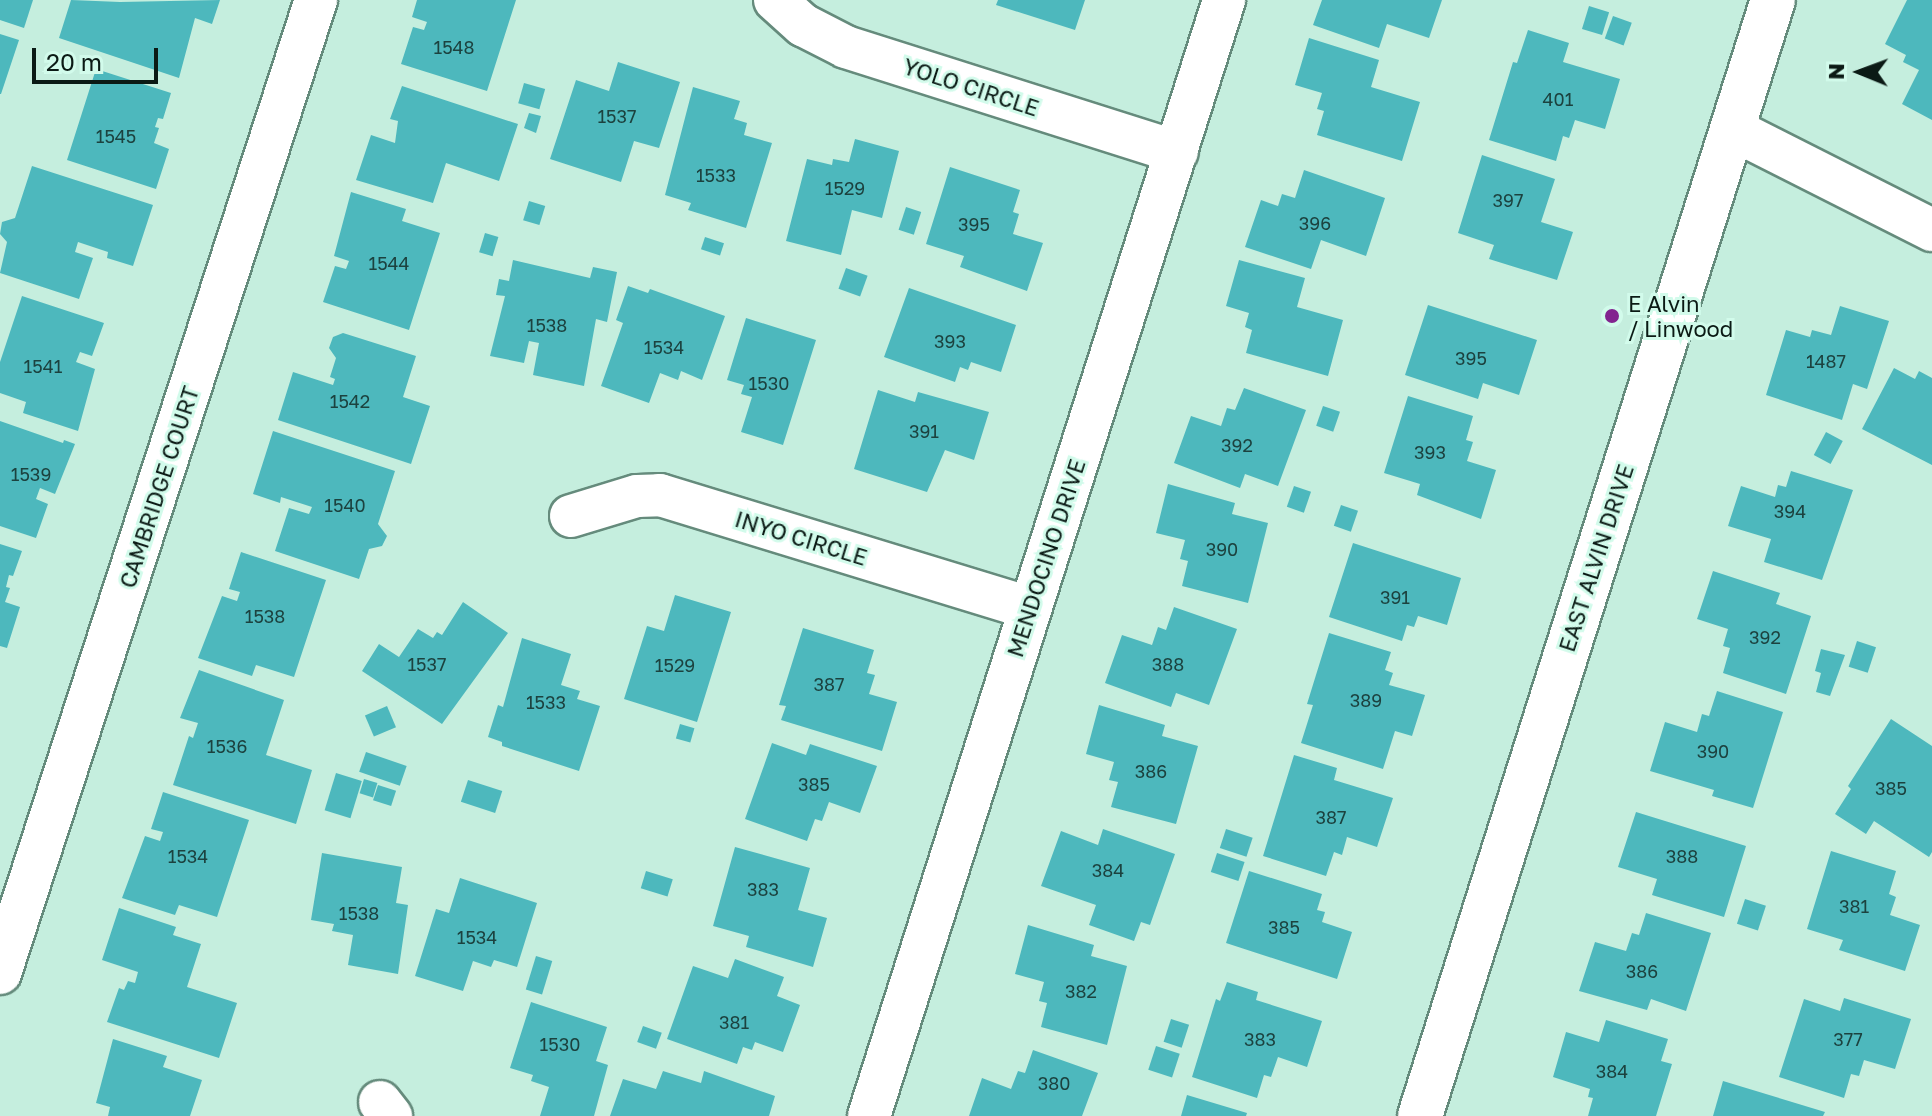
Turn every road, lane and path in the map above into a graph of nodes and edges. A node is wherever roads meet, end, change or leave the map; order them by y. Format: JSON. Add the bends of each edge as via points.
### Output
{"nodes":[{"id":1,"x":316,"y":0,"type":"edge"},
{"id":2,"x":775,"y":0,"type":"edge"},
{"id":3,"x":1224,"y":0,"type":"edge"},
{"id":4,"x":1773,"y":0,"type":"edge"},
{"id":5,"x":1732,"y":129,"type":"junction"},
{"id":6,"x":1177,"y":152,"type":"junction"},
{"id":7,"x":1932,"y":230,"type":"edge"},
{"id":8,"x":571,"y":516,"type":"dead end"},
{"id":9,"x":1029,"y":608,"type":"junction"},
{"id":10,"x":0,"y":973,"type":"edge"},
{"id":11,"x":869,"y":1116,"type":"edge"},
{"id":12,"x":1420,"y":1116,"type":"edge"}],
"edges":[{"from":1,"to":10,"type":"street","name":"CAMBRIDGE COURT"},
{"from":2,"to":6,"type":"street","name":"YOLO CIRCLE","via":[[803,25],[846,47]]},
{"from":3,"to":6,"type":"street","name":"MENDOCINO DRIVE"},
{"from":4,"to":5,"type":"main road","name":"EAST ALVIN DRIVE"},
{"from":5,"to":7,"type":"street"},
{"from":5,"to":12,"type":"main road","name":"EAST ALVIN DRIVE"},
{"from":6,"to":9,"type":"street","name":"MENDOCINO DRIVE"},
{"from":8,"to":9,"type":"street","name":"INYO CIRCLE","via":[[637,496],[660,495]]},
{"from":9,"to":11,"type":"street","name":"MENDOCINO DRIVE"}]}
